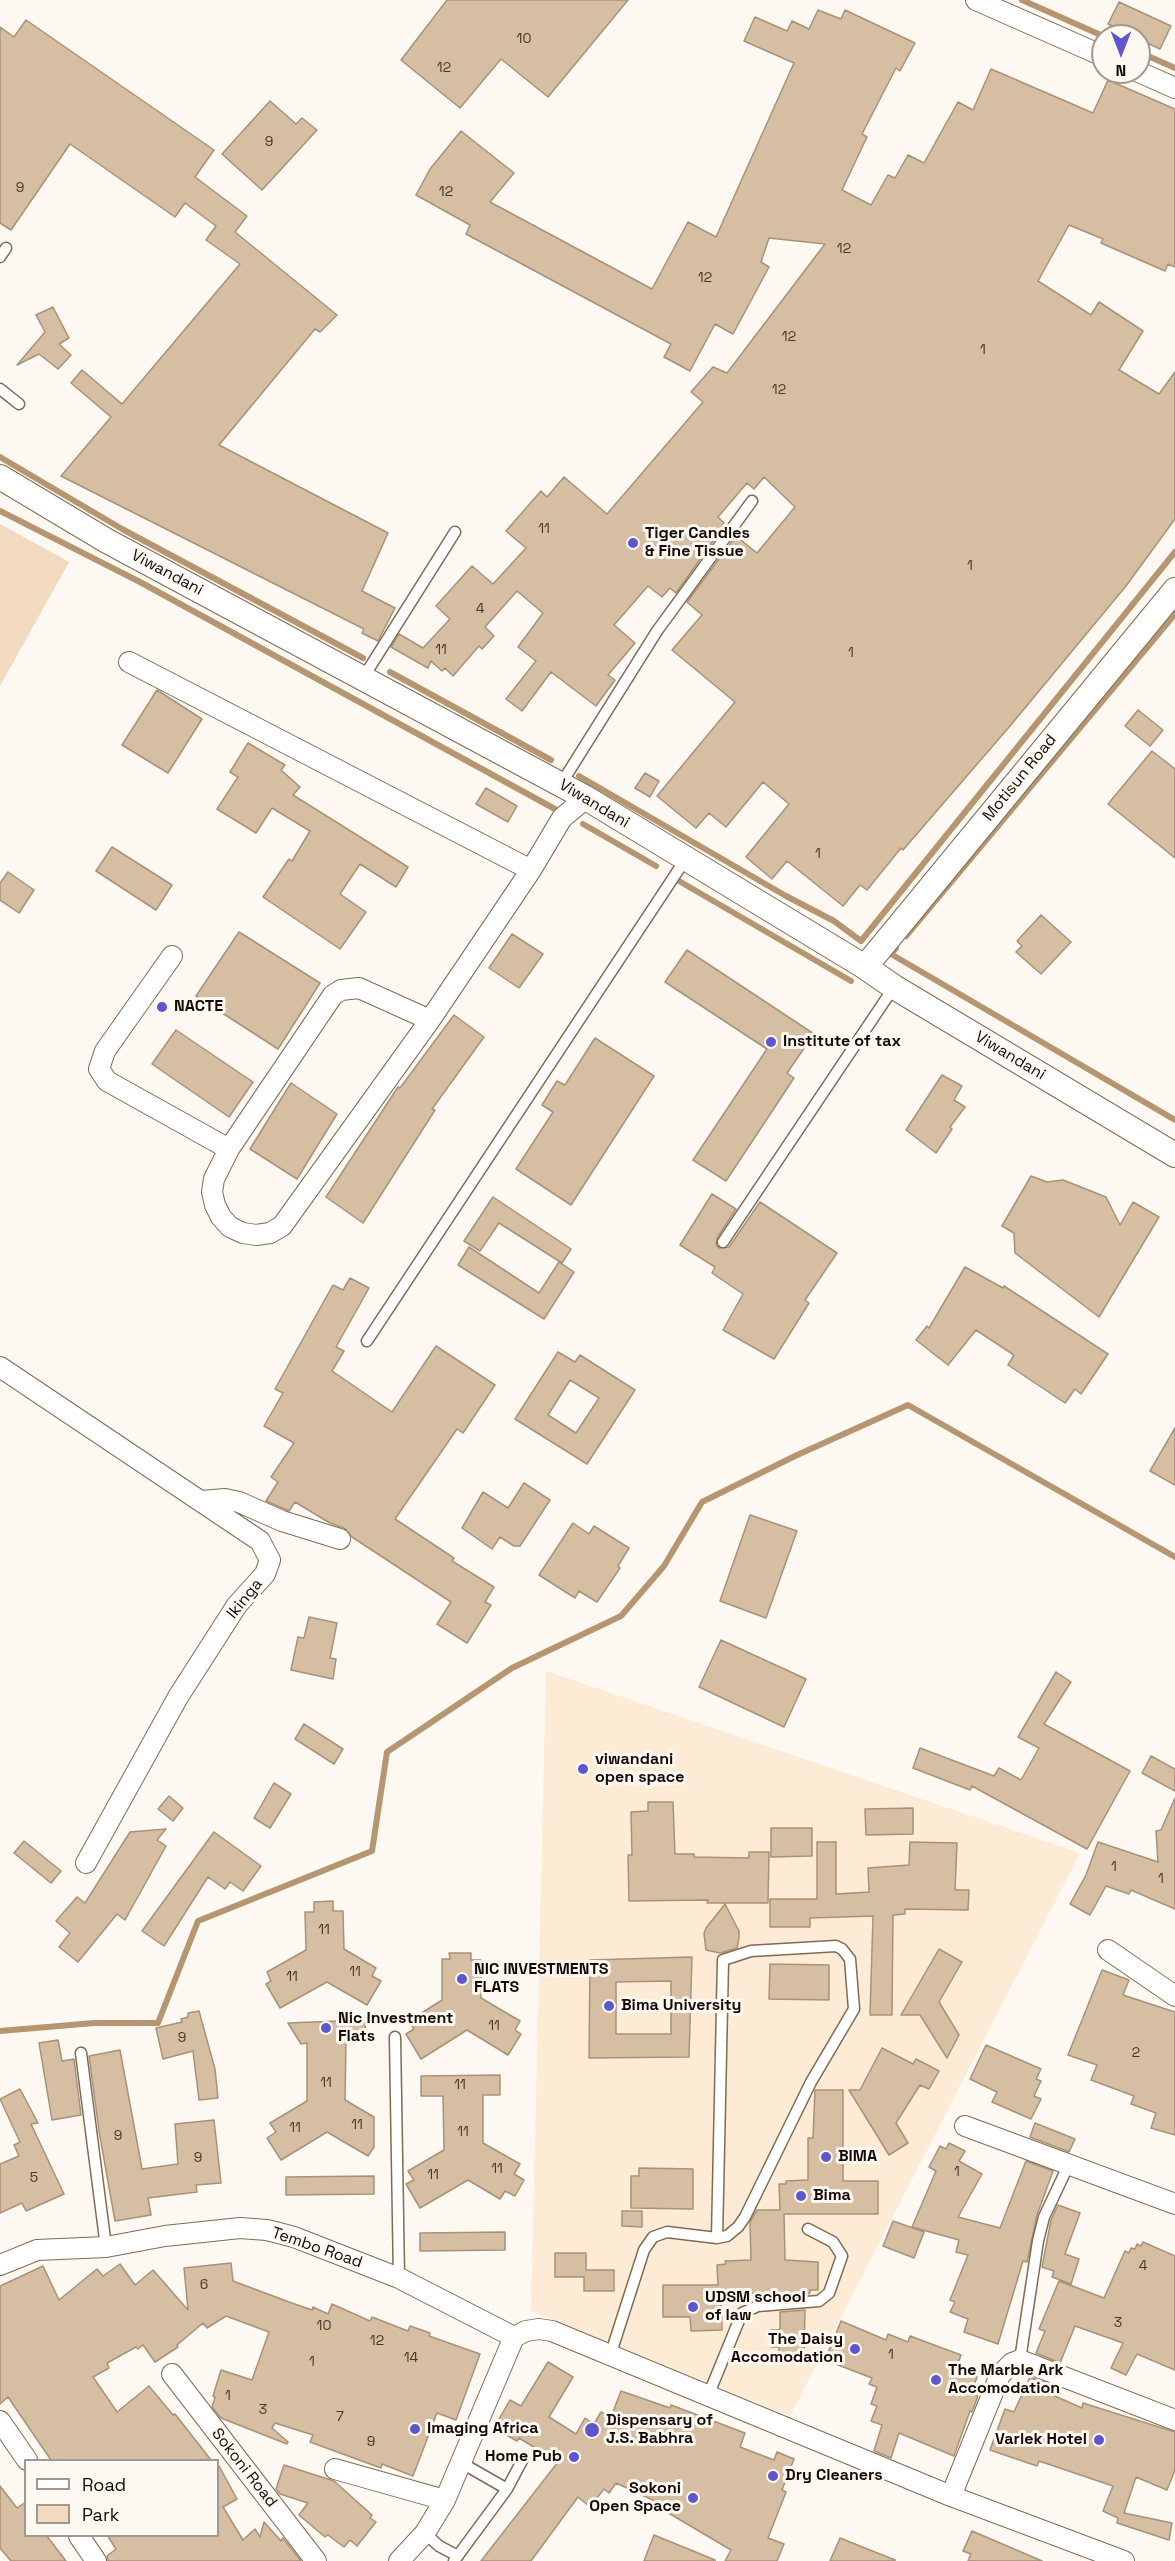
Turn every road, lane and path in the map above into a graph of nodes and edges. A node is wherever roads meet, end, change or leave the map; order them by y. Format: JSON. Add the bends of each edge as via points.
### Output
{"nodes":[{"id":1,"x":976,"y":0,"type":"edge"},
{"id":2,"x":1091,"y":51,"type":"edge"},
{"id":3,"x":1151,"y":77,"type":"edge"},
{"id":4,"x":1175,"y":88,"type":"edge"},
{"id":5,"x":0,"y":389,"type":"edge"},
{"id":6,"x":19,"y":404,"type":"dead end"},
{"id":7,"x":0,"y":477,"type":"edge"},
{"id":8,"x":752,"y":501,"type":"dead end"},
{"id":9,"x":454,"y":532,"type":"dead end"},
{"id":10,"x":1175,"y":590,"type":"edge"},
{"id":11,"x":129,"y":662,"type":"dead end"},
{"id":12,"x":363,"y":678,"type":"junction"},
{"id":13,"x":561,"y":785,"type":"junction"},
{"id":14,"x":586,"y":798,"type":"junction"},
{"id":15,"x":685,"y":860,"type":"junction"},
{"id":16,"x":531,"y":870,"type":"junction"},
{"id":17,"x":172,"y":956,"type":"dead end"},
{"id":18,"x":865,"y":967,"type":"junction"},
{"id":19,"x":894,"y":987,"type":"junction"},
{"id":20,"x":430,"y":1020,"type":"junction"},
{"id":21,"x":229,"y":1149,"type":"junction"},
{"id":22,"x":1175,"y":1155,"type":"edge"},
{"id":23,"x":723,"y":1242,"type":"dead end"},
{"id":24,"x":368,"y":1341,"type":"dead end"},
{"id":25,"x":0,"y":1367,"type":"edge"},
{"id":26,"x":202,"y":1501,"type":"junction"},
{"id":27,"x":340,"y":1539,"type":"dead end"},
{"id":28,"x":86,"y":1863,"type":"dead end"},
{"id":29,"x":1108,"y":1950,"type":"dead end"},
{"id":30,"x":1175,"y":1996,"type":"edge"},
{"id":31,"x":395,"y":2037,"type":"dead end"},
{"id":32,"x":81,"y":2053,"type":"dead end"},
{"id":33,"x":964,"y":2126,"type":"dead end"},
{"id":34,"x":1069,"y":2164,"type":"junction"},
{"id":35,"x":1175,"y":2204,"type":"edge"},
{"id":36,"x":808,"y":2229,"type":"dead end"},
{"id":37,"x":717,"y":2238,"type":"junction"},
{"id":38,"x":106,"y":2247,"type":"junction"},
{"id":39,"x":0,"y":2265,"type":"edge"},
{"id":40,"x":399,"y":2278,"type":"junction"},
{"id":41,"x":514,"y":2337,"type":"junction"},
{"id":42,"x":610,"y":2356,"type":"junction"},
{"id":43,"x":1020,"y":2360,"type":"junction"},
{"id":44,"x":172,"y":2374,"type":"dead end"},
{"id":45,"x":708,"y":2396,"type":"junction"},
{"id":46,"x":1175,"y":2420,"type":"edge"},
{"id":47,"x":0,"y":2421,"type":"edge"},
{"id":48,"x":524,"y":2457,"type":"dead end"},
{"id":49,"x":26,"y":2459,"type":"edge"},
{"id":50,"x":460,"y":2462,"type":"junction"},
{"id":51,"x":335,"y":2469,"type":"dead end"},
{"id":52,"x":507,"y":2489,"type":"junction"},
{"id":53,"x":951,"y":2496,"type":"junction"},
{"id":54,"x":445,"y":2500,"type":"junction"},
{"id":55,"x":425,"y":2533,"type":"junction"},
{"id":56,"x":80,"y":2537,"type":"edge"},
{"id":57,"x":456,"y":2559,"type":"edge"},
{"id":58,"x":1119,"y":2560,"type":"edge"},
{"id":59,"x":96,"y":2561,"type":"edge"},
{"id":60,"x":316,"y":2561,"type":"edge"},
{"id":61,"x":399,"y":2561,"type":"edge"}],
"edges":[{"from":1,"to":2,"type":"street"},
{"from":3,"to":4,"type":"street"},
{"from":5,"to":6,"type":"lane"},
{"from":7,"to":12,"type":"street","name":"Viwandani","via":[[107,541]]},
{"from":8,"to":13,"type":"lane","via":[[657,631]]},
{"from":9,"to":12,"type":"lane"},
{"from":10,"to":18,"type":"street","name":"Motisun Road"},
{"from":11,"to":16,"type":"street"},
{"from":12,"to":13,"type":"street","name":"Viwandani"},
{"from":13,"to":14,"type":"street","name":"Viwandani"},
{"from":14,"to":15,"type":"street","name":"Viwandani"},
{"from":14,"to":16,"type":"street","via":[[562,818]]},
{"from":15,"to":18,"type":"street","name":"Viwandani"},
{"from":15,"to":24,"type":"lane"},
{"from":16,"to":20,"type":"street"},
{"from":17,"to":21,"type":"street","via":[[105,1051],[99,1069],[107,1081]]},
{"from":18,"to":19,"type":"street","name":"Viwandani"},
{"from":19,"to":22,"type":"street","name":"Viwandani"},
{"from":19,"to":23,"type":"lane"},
{"from":20,"to":21,"type":"street","via":[[358,988],[333,995]]},
{"from":20,"to":21,"type":"street","via":[[282,1226],[270,1233],[256,1235],[237,1230],[221,1217],[215,1205],[214,1179]]},
{"from":25,"to":26,"type":"street","name":"Ikinga"},
{"from":26,"to":27,"type":"street","via":[[239,1502],[282,1521]]},
{"from":26,"to":28,"type":"street","name":"Ikinga","via":[[260,1541],[270,1560],[265,1574],[237,1605],[178,1697]]},
{"from":29,"to":30,"type":"street"},
{"from":31,"to":40,"type":"lane"},
{"from":32,"to":38,"type":"lane"},
{"from":33,"to":34,"type":"street"},
{"from":34,"to":35,"type":"street"},
{"from":34,"to":43,"type":"lane","via":[[1044,2217],[1038,2241]]},
{"from":36,"to":45,"type":"lane","via":[[833,2242],[842,2256],[829,2292],[819,2301],[758,2306],[742,2313]]},
{"from":37,"to":37,"type":"lane","via":[[723,1960],[751,1951],[836,1946],[850,1959],[854,2008],[811,2082],[745,2217],[727,2236]]},
{"from":37,"to":42,"type":"lane","via":[[667,2232],[653,2237],[644,2250]]},
{"from":38,"to":39,"type":"street","name":"Tembo Road","via":[[37,2250]]},
{"from":38,"to":40,"type":"street","name":"Tembo Road","via":[[240,2228],[267,2230]]},
{"from":40,"to":41,"type":"street","name":"Tembo Road"},
{"from":41,"to":42,"type":"street","via":[[526,2331],[552,2331]]},
{"from":41,"to":50,"type":"street"},
{"from":42,"to":45,"type":"street"},
{"from":43,"to":46,"type":"street"},
{"from":43,"to":53,"type":"street","via":[[1000,2375]]},
{"from":44,"to":60,"type":"street","name":"Sokoni Road"},
{"from":45,"to":53,"type":"street"},
{"from":47,"to":49,"type":"street"},
{"from":48,"to":52,"type":"lane"},
{"from":50,"to":52,"type":"lane"},
{"from":50,"to":54,"type":"street"},
{"from":51,"to":54,"type":"street"},
{"from":52,"to":57,"type":"lane"},
{"from":53,"to":58,"type":"street"},
{"from":54,"to":55,"type":"street"},
{"from":55,"to":57,"type":"lane"},
{"from":55,"to":61,"type":"street"},
{"from":56,"to":59,"type":"street"}]}
